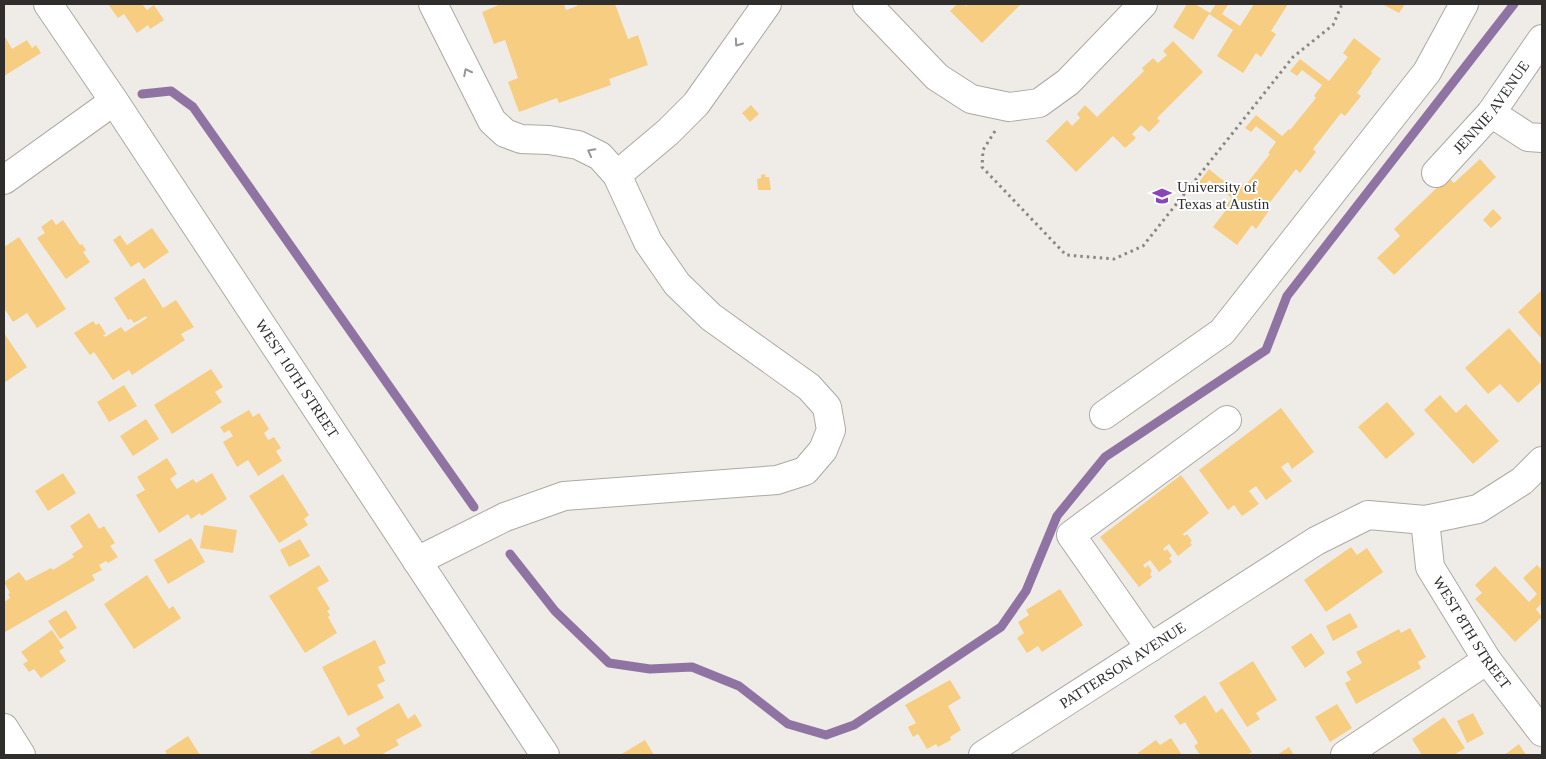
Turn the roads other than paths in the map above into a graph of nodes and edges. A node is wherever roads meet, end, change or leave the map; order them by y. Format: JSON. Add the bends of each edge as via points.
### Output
{"nodes":[{"id":1,"x":48,"y":4,"type":"edge"},
{"id":2,"x":433,"y":4,"type":"edge"},
{"id":3,"x":767,"y":4,"type":"edge"},
{"id":4,"x":867,"y":4,"type":"edge"},
{"id":5,"x":1143,"y":4,"type":"edge"},
{"id":6,"x":1464,"y":4,"type":"edge"},
{"id":7,"x":1542,"y":39,"type":"edge"},
{"id":8,"x":114,"y":101,"type":"junction"},
{"id":9,"x":1491,"y":113,"type":"junction"},
{"id":10,"x":1542,"y":138,"type":"edge"},
{"id":11,"x":1436,"y":173,"type":"dead end"},
{"id":12,"x":617,"y":175,"type":"junction"},
{"id":13,"x":4,"y":180,"type":"edge"},
{"id":14,"x":1104,"y":415,"type":"dead end"},
{"id":15,"x":1226,"y":420,"type":"dead end"},
{"id":16,"x":1542,"y":461,"type":"edge"},
{"id":17,"x":1425,"y":520,"type":"junction"},
{"id":18,"x":417,"y":561,"type":"junction"},
{"id":19,"x":1150,"y":648,"type":"junction"},
{"id":20,"x":1487,"y":660,"type":"junction"},
{"id":21,"x":4,"y":728,"type":"edge"},
{"id":22,"x":1542,"y":732,"type":"edge"},
{"id":23,"x":21,"y":755,"type":"edge"},
{"id":24,"x":545,"y":755,"type":"edge"},
{"id":25,"x":983,"y":755,"type":"edge"},
{"id":26,"x":1345,"y":755,"type":"edge"}],
"edges":[{"from":1,"to":8,"type":"street","name":"WEST 10TH STREET"},
{"from":12,"to":2,"type":"street","one_way":true,"via":[[600,156],[578,145],[520,139],[505,133],[492,121]]},
{"from":3,"to":12,"type":"street","one_way":true,"via":[[696,104]]},
{"from":4,"to":5,"type":"street","via":[[938,77],[971,99],[1009,107],[1038,103],[1068,82]]},
{"from":6,"to":14,"type":"street","via":[[1427,72],[1222,332]]},
{"from":7,"to":9,"type":"street","name":"JENNIE AVENUE"},
{"from":8,"to":13,"type":"street"},
{"from":8,"to":18,"type":"street","name":"WEST 10TH STREET"},
{"from":9,"to":10,"type":"street","via":[[1528,137]]},
{"from":9,"to":11,"type":"street","name":"JENNIE AVENUE"},
{"from":12,"to":18,"type":"street","via":[[648,242],[676,284],[711,318],[809,387],[827,407],[831,430],[824,450],[805,471],[777,480],[564,496],[505,517]]},
{"from":15,"to":19,"type":"street","via":[[1072,535]]},
{"from":16,"to":17,"type":"street","via":[[1522,481],[1478,509]]},
{"from":17,"to":19,"type":"street","name":"PATTERSON AVENUE","via":[[1368,515],[1316,541]]},
{"from":17,"to":20,"type":"street","name":"WEST 8TH STREET","via":[[1430,567]]},
{"from":18,"to":24,"type":"street","name":"WEST 10TH STREET"},
{"from":19,"to":25,"type":"street","name":"PATTERSON AVENUE"},
{"from":20,"to":22,"type":"street","name":"WEST 8TH STREET"},
{"from":20,"to":26,"type":"street"},
{"from":21,"to":23,"type":"street"}]}
